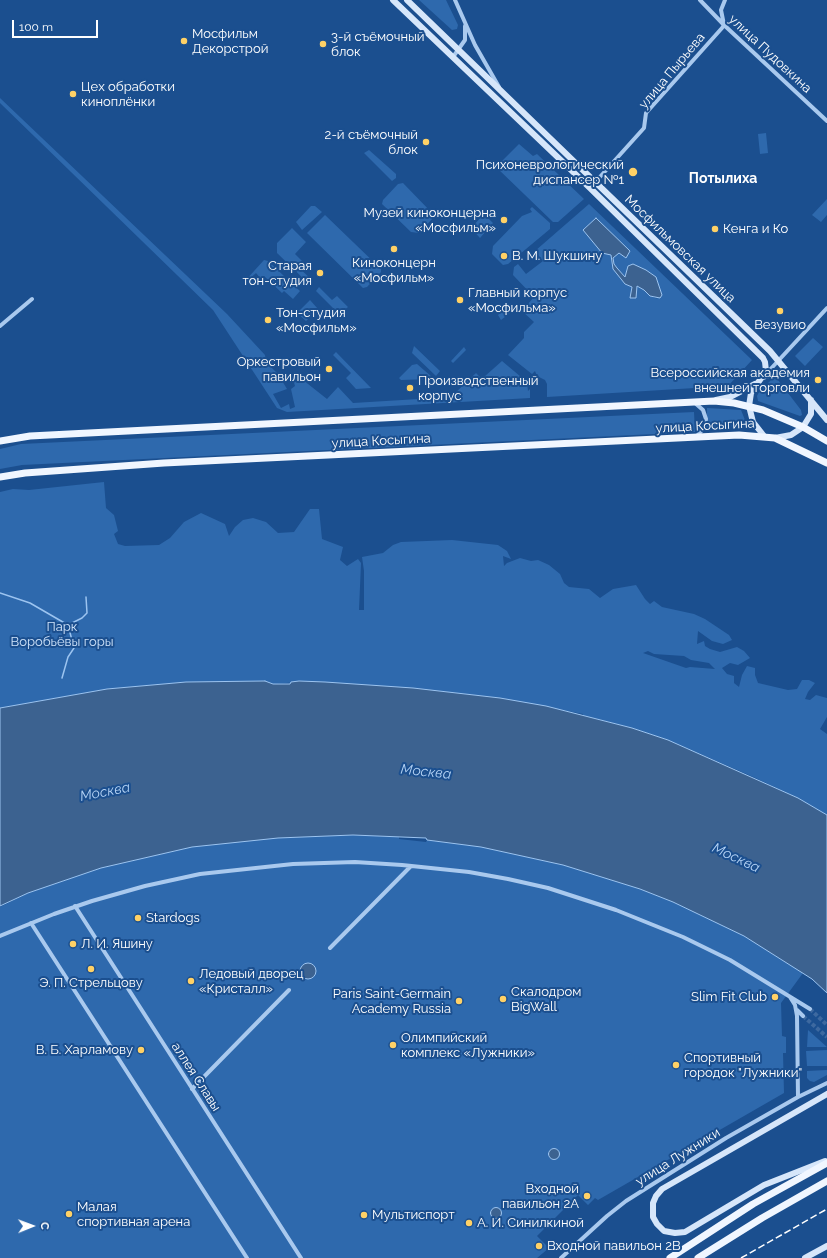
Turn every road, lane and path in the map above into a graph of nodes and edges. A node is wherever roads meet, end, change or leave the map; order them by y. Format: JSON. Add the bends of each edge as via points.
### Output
{"nodes":[{"id":1,"x":393,"y":0,"type":"edge"},
{"id":2,"x":407,"y":0,"type":"edge"},
{"id":3,"x":455,"y":0,"type":"edge"},
{"id":4,"x":700,"y":0,"type":"edge"},
{"id":5,"x":725,"y":0,"type":"edge"},
{"id":6,"x":465,"y":23,"type":"junction"},
{"id":7,"x":724,"y":25,"type":"junction"},
{"id":8,"x":459,"y":50,"type":"junction"},
{"id":9,"x":453,"y":57,"type":"junction"},
{"id":10,"x":502,"y":92,"type":"junction"},
{"id":11,"x":827,"y":121,"type":"edge"},
{"id":12,"x":596,"y":182,"type":"junction"},
{"id":13,"x":590,"y":188,"type":"junction"},
{"id":14,"x":32,"y":300,"type":"dead end"},
{"id":15,"x":827,"y":308,"type":"edge"},
{"id":16,"x":0,"y":326,"type":"edge"},
{"id":17,"x":779,"y":359,"type":"junction"},
{"id":18,"x":791,"y":374,"type":"junction"},
{"id":19,"x":763,"y":378,"type":"junction"},
{"id":20,"x":757,"y":384,"type":"junction"},
{"id":21,"x":810,"y":398,"type":"junction"},
{"id":22,"x":690,"y":401,"type":"junction"},
{"id":23,"x":714,"y":401,"type":"junction"},
{"id":24,"x":749,"y":406,"type":"junction"},
{"id":25,"x":827,"y":420,"type":"edge"},
{"id":26,"x":803,"y":427,"type":"junction"},
{"id":27,"x":764,"y":436,"type":"junction"},
{"id":28,"x":775,"y":438,"type":"junction"},
{"id":29,"x":692,"y":439,"type":"junction"},
{"id":30,"x":0,"y":441,"type":"edge"},
{"id":31,"x":827,"y":441,"type":"edge"},
{"id":32,"x":827,"y":463,"type":"edge"},
{"id":33,"x":0,"y":477,"type":"edge"},
{"id":34,"x":411,"y":866,"type":"junction"},
{"id":35,"x":75,"y":906,"type":"junction"},
{"id":36,"x":31,"y":923,"type":"junction"},
{"id":37,"x":0,"y":936,"type":"edge"},
{"id":38,"x":330,"y":948,"type":"dead end"},
{"id":39,"x":289,"y":990,"type":"dead end"},
{"id":40,"x":789,"y":995,"type":"junction"},
{"id":41,"x":810,"y":1009,"type":"tunnel mouth"},
{"id":42,"x":796,"y":1010,"type":"junction"},
{"id":43,"x":803,"y":1016,"type":"tunnel mouth"},
{"id":44,"x":827,"y":1083,"type":"edge"},
{"id":45,"x":827,"y":1086,"type":"edge"},
{"id":46,"x":816,"y":1088,"type":"junction"},
{"id":47,"x":192,"y":1089,"type":"junction"},
{"id":48,"x":827,"y":1094,"type":"edge"},
{"id":49,"x":798,"y":1097,"type":"junction"},
{"id":50,"x":827,"y":1162,"type":"edge"},
{"id":51,"x":827,"y":1181,"type":"edge"},
{"id":52,"x":827,"y":1246,"type":"edge"},
{"id":53,"x":247,"y":1258,"type":"edge"},
{"id":54,"x":301,"y":1258,"type":"edge"},
{"id":55,"x":561,"y":1258,"type":"edge"},
{"id":56,"x":670,"y":1258,"type":"edge"},
{"id":57,"x":698,"y":1258,"type":"edge"},
{"id":58,"x":805,"y":1258,"type":"edge"}],
"edges":[{"from":1,"to":9,"type":"main road","name":"Мосфильмовская улица"},
{"from":2,"to":8,"type":"main road","name":"Мосфильмовская улица"},
{"from":3,"to":6,"type":"street"},
{"from":4,"to":7,"type":"street","name":"улица Пудовкина"},
{"from":5,"to":7,"type":"street","via":[[721,10]]},
{"from":6,"to":8,"type":"street","via":[[465,40]]},
{"from":6,"to":10,"type":"street"},
{"from":7,"to":11,"type":"street","name":"улица Пудовкина"},
{"from":7,"to":12,"type":"street","name":"улица Пырьева","via":[[646,113],[644,128]]},
{"from":8,"to":9,"type":"street"},
{"from":8,"to":10,"type":"main road","name":"Мосфильмовская улица"},
{"from":9,"to":13,"type":"main road","name":"Мосфильмовская улица"},
{"from":10,"to":12,"type":"main road","name":"Мосфильмовская улица"},
{"from":12,"to":13,"type":"street","name":"улица Пырьева"},
{"from":12,"to":17,"type":"main road","name":"Мосфильмовская улица"},
{"from":13,"to":19,"type":"main road","name":"Мосфильмовская улица","via":[[762,358],[766,366]]},
{"from":14,"to":16,"type":"street"},
{"from":15,"to":17,"type":"street"},
{"from":17,"to":18,"type":"main road","name":"Мосфильмовская улица"},
{"from":17,"to":19,"type":"street"},
{"from":18,"to":19,"type":"main road","via":[[779,372]]},
{"from":18,"to":21,"type":"main road","name":"Мосфильмовская улица"},
{"from":19,"to":20,"type":"main road","name":"улица Косыгина"},
{"from":20,"to":23,"type":"main road","name":"улица Косыгина","via":[[730,397]]},
{"from":20,"to":24,"type":"main road","name":"улица Косыгина","via":[[751,393]]},
{"from":21,"to":25,"type":"main road","name":"Мосфильмовская улица"},
{"from":21,"to":26,"type":"main road","via":[[811,414]]},
{"from":22,"to":23,"type":"main road","name":"улица Косыгина"},
{"from":22,"to":29,"type":"street","via":[[701,407],[706,419],[702,431]]},
{"from":22,"to":30,"type":"main road","name":"улица Косыгина","via":[[30,436]]},
{"from":23,"to":24,"type":"main road","name":"улица Косыгина"},
{"from":24,"to":26,"type":"main road","name":"улица Косыгина"},
{"from":24,"to":27,"type":"main road","name":"улица Косыгина","via":[[753,422]]},
{"from":26,"to":28,"type":"main road","name":"улица Косыгина","via":[[791,435]]},
{"from":26,"to":31,"type":"main road","name":"улица Косыгина"},
{"from":27,"to":28,"type":"main road","name":"улица Косыгина"},
{"from":27,"to":29,"type":"main road","name":"улица Косыгина","via":[[739,435]]},
{"from":28,"to":32,"type":"main road","name":"улица Косыгина"},
{"from":29,"to":33,"type":"main road","name":"улица Косыгина","via":[[164,463]]},
{"from":34,"to":35,"type":"street","via":[[330,862],[235,869],[154,884]]},
{"from":34,"to":38,"type":"street"},
{"from":34,"to":40,"type":"street","via":[[508,879],[604,905],[683,937],[737,964]]},
{"from":35,"to":36,"type":"street"},
{"from":35,"to":47,"type":"street","name":"аллея Славы"},
{"from":36,"to":37,"type":"street"},
{"from":36,"to":53,"type":"street"},
{"from":39,"to":47,"type":"street"},
{"from":40,"to":41,"type":"street"},
{"from":40,"to":42,"type":"street"},
{"from":42,"to":43,"type":"street"},
{"from":42,"to":49,"type":"street"},
{"from":44,"to":46,"type":"street","name":"улица Лужники"},
{"from":45,"to":46,"type":"street","name":"улица Лужники"},
{"from":46,"to":49,"type":"street","name":"улица Лужники"},
{"from":47,"to":54,"type":"street","name":"аллея Славы"},
{"from":48,"to":50,"type":"main road","via":[[666,1186],[653,1203],[652,1212],[660,1228],[670,1233],[685,1232],[764,1185]]},
{"from":49,"to":55,"type":"street","name":"улица Лужники","via":[[726,1138],[626,1201]]},
{"from":50,"to":56,"type":"main road","via":[[753,1204]]},
{"from":51,"to":57,"type":"main road"},
{"from":52,"to":58,"type":"main road"}]}
